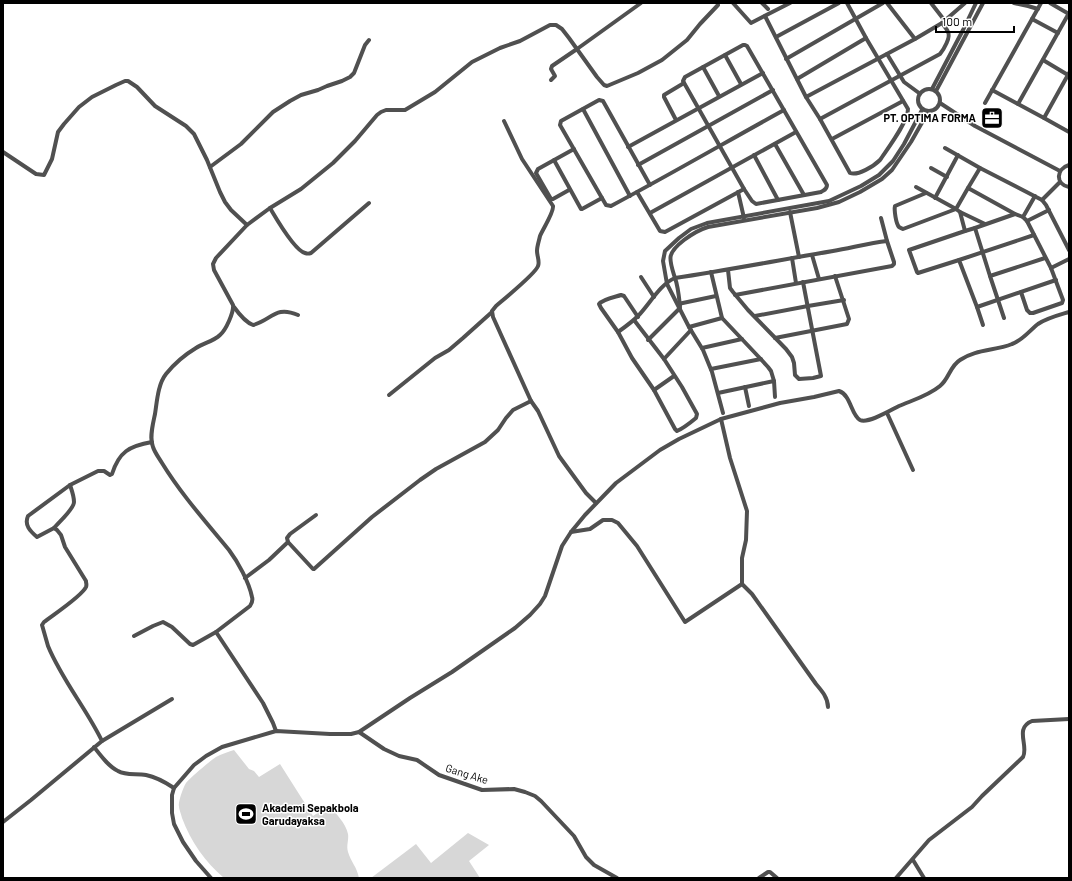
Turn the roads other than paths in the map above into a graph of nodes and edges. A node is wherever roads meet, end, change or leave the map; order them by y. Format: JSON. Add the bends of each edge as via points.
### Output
{"nodes":[{"id":1,"x":641,"y":3,"type":"edge"},
{"id":2,"x":733,"y":3,"type":"edge"},
{"id":3,"x":762,"y":3,"type":"edge"},
{"id":4,"x":790,"y":3,"type":"edge"},
{"id":5,"x":839,"y":3,"type":"edge"},
{"id":6,"x":847,"y":3,"type":"edge"},
{"id":7,"x":883,"y":3,"type":"edge"},
{"id":8,"x":887,"y":3,"type":"edge"},
{"id":9,"x":931,"y":3,"type":"edge"},
{"id":10,"x":965,"y":3,"type":"edge"},
{"id":11,"x":976,"y":3,"type":"edge"},
{"id":12,"x":983,"y":3,"type":"edge"},
{"id":13,"x":1014,"y":3,"type":"edge"},
{"id":14,"x":1041,"y":3,"type":"edge"},
{"id":15,"x":1050,"y":3,"type":"edge"},
{"id":16,"x":718,"y":5,"type":"dead end"},
{"id":17,"x":1038,"y":9,"type":"junction"},
{"id":18,"x":768,"y":10,"type":"dead end"},
{"id":19,"x":1069,"y":14,"type":"edge"},
{"id":20,"x":765,"y":16,"type":"junction"},
{"id":21,"x":856,"y":19,"type":"junction"},
{"id":22,"x":1032,"y":19,"type":"junction"},
{"id":23,"x":944,"y":22,"type":"junction"},
{"id":24,"x":1058,"y":33,"type":"junction"},
{"id":25,"x":776,"y":37,"type":"junction"},
{"id":26,"x":866,"y":38,"type":"junction"},
{"id":27,"x":915,"y":39,"type":"junction"},
{"id":28,"x":369,"y":40,"type":"dead end"},
{"id":29,"x":577,"y":49,"type":"junction"},
{"id":30,"x":887,"y":54,"type":"junction"},
{"id":31,"x":725,"y":55,"type":"junction"},
{"id":32,"x":878,"y":58,"type":"junction"},
{"id":33,"x":786,"y":59,"type":"junction"},
{"id":34,"x":1043,"y":60,"type":"junction"},
{"id":35,"x":703,"y":67,"type":"junction"},
{"id":36,"x":763,"y":73,"type":"junction"},
{"id":37,"x":1068,"y":74,"type":"edge"},
{"id":38,"x":899,"y":75,"type":"junction"},
{"id":39,"x":797,"y":79,"type":"junction"},
{"id":40,"x":551,"y":80,"type":"dead end"},
{"id":41,"x":891,"y":81,"type":"junction"},
{"id":42,"x":1067,"y":82,"type":"edge"},
{"id":43,"x":684,"y":83,"type":"junction"},
{"id":44,"x":741,"y":84,"type":"junction"},
{"id":45,"x":773,"y":90,"type":"junction"},
{"id":46,"x":934,"y":90,"type":"junction"},
{"id":47,"x":992,"y":90,"type":"junction"},
{"id":48,"x":919,"y":93,"type":"junction"},
{"id":49,"x":719,"y":96,"type":"junction"},
{"id":50,"x":806,"y":97,"type":"junction"},
{"id":51,"x":903,"y":102,"type":"junction"},
{"id":52,"x":940,"y":103,"type":"junction"},
{"id":53,"x":985,"y":103,"type":"dead end"},
{"id":54,"x":1018,"y":104,"type":"junction"},
{"id":55,"x":698,"y":108,"type":"junction"},
{"id":56,"x":582,"y":109,"type":"junction"},
{"id":57,"x":784,"y":110,"type":"junction"},
{"id":58,"x":922,"y":110,"type":"junction"},
{"id":59,"x":928,"y":112,"type":"junction"},
{"id":60,"x":1044,"y":118,"type":"junction"},
{"id":61,"x":820,"y":119,"type":"junction"},
{"id":62,"x":676,"y":120,"type":"junction"},
{"id":63,"x":504,"y":121,"type":"dead end"},
{"id":64,"x":708,"y":126,"type":"junction"},
{"id":65,"x":796,"y":132,"type":"junction"},
{"id":66,"x":1069,"y":132,"type":"edge"},
{"id":67,"x":832,"y":139,"type":"junction"},
{"id":68,"x":775,"y":144,"type":"junction"},
{"id":69,"x":720,"y":146,"type":"junction"},
{"id":70,"x":628,"y":147,"type":"junction"},
{"id":71,"x":945,"y":148,"type":"dead end"},
{"id":72,"x":574,"y":149,"type":"junction"},
{"id":73,"x":3,"y":152,"type":"edge"},
{"id":74,"x":754,"y":155,"type":"junction"},
{"id":75,"x":958,"y":155,"type":"junction"},
{"id":76,"x":554,"y":160,"type":"junction"},
{"id":77,"x":638,"y":165,"type":"junction"},
{"id":78,"x":1069,"y":166,"type":"edge"},
{"id":79,"x":210,"y":167,"type":"junction"},
{"id":80,"x":732,"y":168,"type":"junction"},
{"id":81,"x":931,"y":168,"type":"dead end"},
{"id":82,"x":980,"y":168,"type":"junction"},
{"id":83,"x":1060,"y":171,"type":"junction"},
{"id":84,"x":947,"y":177,"type":"junction"},
{"id":85,"x":1060,"y":182,"type":"junction"},
{"id":86,"x":650,"y":185,"type":"junction"},
{"id":87,"x":916,"y":187,"type":"dead end"},
{"id":88,"x":1069,"y":187,"type":"edge"},
{"id":89,"x":968,"y":188,"type":"junction"},
{"id":90,"x":744,"y":189,"type":"junction"},
{"id":91,"x":569,"y":190,"type":"junction"},
{"id":92,"x":637,"y":192,"type":"junction"},
{"id":93,"x":738,"y":192,"type":"junction"},
{"id":94,"x":926,"y":193,"type":"junction"},
{"id":95,"x":804,"y":195,"type":"junction"},
{"id":96,"x":630,"y":196,"type":"junction"},
{"id":97,"x":1035,"y":196,"type":"junction"},
{"id":98,"x":602,"y":198,"type":"junction"},
{"id":99,"x":935,"y":198,"type":"junction"},
{"id":100,"x":778,"y":200,"type":"junction"},
{"id":101,"x":1042,"y":200,"type":"junction"},
{"id":102,"x":369,"y":204,"type":"dead end"},
{"id":103,"x":269,"y":209,"type":"junction"},
{"id":104,"x":958,"y":210,"type":"junction"},
{"id":105,"x":1048,"y":210,"type":"junction"},
{"id":106,"x":790,"y":212,"type":"junction"},
{"id":107,"x":650,"y":213,"type":"junction"},
{"id":108,"x":1015,"y":214,"type":"junction"},
{"id":109,"x":1023,"y":217,"type":"junction"},
{"id":110,"x":744,"y":218,"type":"junction"},
{"id":111,"x":881,"y":218,"type":"dead end"},
{"id":112,"x":1027,"y":221,"type":"junction"},
{"id":113,"x":985,"y":224,"type":"junction"},
{"id":114,"x":247,"y":225,"type":"junction"},
{"id":115,"x":975,"y":228,"type":"junction"},
{"id":116,"x":965,"y":231,"type":"junction"},
{"id":117,"x":1034,"y":235,"type":"junction"},
{"id":118,"x":887,"y":241,"type":"junction"},
{"id":119,"x":1069,"y":250,"type":"edge"},
{"id":120,"x":982,"y":252,"type":"junction"},
{"id":121,"x":812,"y":255,"type":"junction"},
{"id":122,"x":799,"y":257,"type":"junction"},
{"id":123,"x":792,"y":258,"type":"junction"},
{"id":124,"x":1045,"y":258,"type":"junction"},
{"id":125,"x":1069,"y":259,"type":"edge"},
{"id":126,"x":960,"y":260,"type":"junction"},
{"id":127,"x":1051,"y":268,"type":"junction"},
{"id":128,"x":728,"y":270,"type":"junction"},
{"id":129,"x":711,"y":272,"type":"junction"},
{"id":130,"x":835,"y":276,"type":"junction"},
{"id":131,"x":990,"y":276,"type":"junction"},
{"id":132,"x":641,"y":278,"type":"dead end"},
{"id":133,"x":675,"y":278,"type":"junction"},
{"id":134,"x":819,"y":279,"type":"junction"},
{"id":135,"x":1056,"y":280,"type":"junction"},
{"id":136,"x":803,"y":282,"type":"junction"},
{"id":137,"x":796,"y":283,"type":"junction"},
{"id":138,"x":667,"y":284,"type":"junction"},
{"id":139,"x":1021,"y":292,"type":"junction"},
{"id":140,"x":735,"y":295,"type":"junction"},
{"id":141,"x":716,"y":296,"type":"junction"},
{"id":142,"x":654,"y":297,"type":"junction"},
{"id":143,"x":844,"y":300,"type":"junction"},
{"id":144,"x":999,"y":300,"type":"junction"},
{"id":145,"x":679,"y":306,"type":"junction"},
{"id":146,"x":808,"y":306,"type":"junction"},
{"id":147,"x":234,"y":307,"type":"junction"},
{"id":148,"x":977,"y":307,"type":"junction"},
{"id":149,"x":492,"y":311,"type":"junction"},
{"id":150,"x":1069,"y":312,"type":"edge"},
{"id":151,"x":298,"y":314,"type":"dead end"},
{"id":152,"x":638,"y":316,"type":"junction"},
{"id":153,"x":755,"y":316,"type":"junction"},
{"id":154,"x":722,"y":318,"type":"junction"},
{"id":155,"x":1004,"y":318,"type":"dead end"},
{"id":156,"x":634,"y":320,"type":"junction"},
{"id":157,"x":983,"y":325,"type":"dead end"},
{"id":158,"x":690,"y":328,"type":"junction"},
{"id":159,"x":812,"y":331,"type":"junction"},
{"id":160,"x":618,"y":332,"type":"junction"},
{"id":161,"x":775,"y":338,"type":"junction"},
{"id":162,"x":742,"y":339,"type":"junction"},
{"id":163,"x":648,"y":340,"type":"junction"},
{"id":164,"x":702,"y":348,"type":"junction"},
{"id":165,"x":664,"y":359,"type":"junction"},
{"id":166,"x":761,"y":359,"type":"junction"},
{"id":167,"x":711,"y":369,"type":"junction"},
{"id":168,"x":674,"y":376,"type":"junction"},
{"id":169,"x":774,"y":382,"type":"junction"},
{"id":170,"x":746,"y":387,"type":"junction"},
{"id":171,"x":654,"y":390,"type":"junction"},
{"id":172,"x":718,"y":392,"type":"junction"},
{"id":173,"x":389,"y":395,"type":"dead end"},
{"id":174,"x":775,"y":397,"type":"dead end"},
{"id":175,"x":531,"y":401,"type":"junction"},
{"id":176,"x":749,"y":406,"type":"dead end"},
{"id":177,"x":723,"y":413,"type":"dead end"},
{"id":178,"x":887,"y":413,"type":"junction"},
{"id":179,"x":721,"y":419,"type":"junction"},
{"id":180,"x":152,"y":442,"type":"junction"},
{"id":181,"x":913,"y":470,"type":"dead end"},
{"id":182,"x":70,"y":486,"type":"junction"},
{"id":183,"x":596,"y":503,"type":"junction"},
{"id":184,"x":316,"y":515,"type":"dead end"},
{"id":185,"x":54,"y":528,"type":"junction"},
{"id":186,"x":571,"y":532,"type":"junction"},
{"id":187,"x":288,"y":542,"type":"junction"},
{"id":188,"x":245,"y":578,"type":"junction"},
{"id":189,"x":742,"y":584,"type":"junction"},
{"id":190,"x":216,"y":632,"type":"junction"},
{"id":191,"x":134,"y":636,"type":"dead end"},
{"id":192,"x":172,"y":699,"type":"dead end"},
{"id":193,"x":828,"y":707,"type":"dead end"},
{"id":194,"x":1069,"y":719,"type":"edge"},
{"id":195,"x":276,"y":731,"type":"junction"},
{"id":196,"x":359,"y":732,"type":"junction"},
{"id":197,"x":102,"y":742,"type":"junction"},
{"id":198,"x":94,"y":748,"type":"junction"},
{"id":199,"x":174,"y":788,"type":"junction"},
{"id":200,"x":3,"y":822,"type":"edge"},
{"id":201,"x":913,"y":860,"type":"junction"},
{"id":202,"x":211,"y":878,"type":"edge"},
{"id":203,"x":617,"y":878,"type":"edge"},
{"id":204,"x":759,"y":878,"type":"edge"},
{"id":205,"x":777,"y":878,"type":"edge"},
{"id":206,"x":896,"y":878,"type":"edge"},
{"id":207,"x":924,"y":878,"type":"edge"}],
"edges":[{"from":1,"to":29,"type":"street"},
{"from":2,"to":20,"type":"street","via":[[751,23]]},
{"from":3,"to":18,"type":"street"},
{"from":4,"to":20,"type":"street"},
{"from":5,"to":25,"type":"street"},
{"from":6,"to":21,"type":"street"},
{"from":7,"to":21,"type":"street"},
{"from":8,"to":27,"type":"street"},
{"from":9,"to":23,"type":"street"},
{"from":10,"to":23,"type":"street"},
{"from":11,"to":46,"type":"street"},
{"from":12,"to":46,"type":"street"},
{"from":13,"to":17,"type":"street"},
{"from":14,"to":17,"type":"street"},
{"from":15,"to":19,"type":"street"},
{"from":16,"to":29,"type":"street","via":[[687,40],[662,60],[609,86],[597,78]]},
{"from":17,"to":22,"type":"street"},
{"from":19,"to":24,"type":"street"},
{"from":20,"to":25,"type":"street"},
{"from":21,"to":26,"type":"street"},
{"from":21,"to":33,"type":"street"},
{"from":22,"to":24,"type":"street"},
{"from":22,"to":47,"type":"street"},
{"from":23,"to":27,"type":"street"},
{"from":23,"to":38,"type":"street","via":[[949,36],[940,54]]},
{"from":24,"to":34,"type":"street"},
{"from":25,"to":33,"type":"street"},
{"from":26,"to":32,"type":"street"},
{"from":26,"to":39,"type":"street"},
{"from":27,"to":30,"type":"street"},
{"from":28,"to":79,"type":"street","via":[[354,74],[290,101],[273,112],[241,144]]},
{"from":29,"to":40,"type":"street","via":[[552,66],[555,76]]},
{"from":29,"to":103,"type":"street","via":[[562,29],[552,25],[472,62],[435,92],[405,110],[386,110],[376,115],[333,163],[301,189]]},
{"from":30,"to":32,"type":"street"},
{"from":30,"to":38,"type":"street"},
{"from":31,"to":35,"type":"street"},
{"from":31,"to":36,"type":"street","via":[[746,45]]},
{"from":31,"to":44,"type":"street"},
{"from":32,"to":41,"type":"street"},
{"from":32,"to":50,"type":"street"},
{"from":33,"to":39,"type":"street"},
{"from":34,"to":37,"type":"street"},
{"from":34,"to":54,"type":"street"},
{"from":35,"to":43,"type":"street","via":[[685,77]]},
{"from":35,"to":49,"type":"street"},
{"from":36,"to":44,"type":"street"},
{"from":36,"to":45,"type":"street"},
{"from":37,"to":42,"type":"street"},
{"from":38,"to":41,"type":"street"},
{"from":38,"to":48,"type":"street"},
{"from":39,"to":50,"type":"street"},
{"from":41,"to":51,"type":"street"},
{"from":41,"to":61,"type":"street"},
{"from":42,"to":60,"type":"street"},
{"from":43,"to":55,"type":"street"},
{"from":43,"to":62,"type":"street","via":[[664,95]]},
{"from":44,"to":49,"type":"street"},
{"from":45,"to":57,"type":"street"},
{"from":45,"to":64,"type":"street"},
{"from":46,"to":48,"type":"street","via":[[925,89]]},
{"from":46,"to":52,"type":"street","via":[[940,96]]},
{"from":47,"to":53,"type":"street"},
{"from":47,"to":54,"type":"street"},
{"from":48,"to":58,"type":"street","via":[[918,104]]},
{"from":49,"to":55,"type":"street"},
{"from":50,"to":61,"type":"street"},
{"from":51,"to":67,"type":"street"},
{"from":51,"to":67,"type":"street","via":[[908,109],[907,117],[889,147],[875,164],[856,174],[850,173]]},
{"from":52,"to":59,"type":"street","via":[[935,110]]},
{"from":52,"to":83,"type":"street","via":[[975,126]]},
{"from":54,"to":60,"type":"street"},
{"from":55,"to":62,"type":"street"},
{"from":55,"to":64,"type":"street"},
{"from":56,"to":70,"type":"street","via":[[599,100],[603,101]]},
{"from":56,"to":72,"type":"street","via":[[560,123]]},
{"from":56,"to":96,"type":"street"},
{"from":57,"to":65,"type":"street"},
{"from":57,"to":69,"type":"street"},
{"from":58,"to":59,"type":"street"},
{"from":58,"to":110,"type":"street","via":[[893,161],[873,179],[829,201]]},
{"from":59,"to":106,"type":"street","via":[[900,159],[882,179],[839,202]]},
{"from":60,"to":66,"type":"street"},
{"from":61,"to":67,"type":"street"},
{"from":62,"to":70,"type":"street"},
{"from":63,"to":149,"type":"street","via":[[522,158],[553,209],[539,240],[538,268]]},
{"from":64,"to":69,"type":"street"},
{"from":64,"to":77,"type":"street"},
{"from":65,"to":68,"type":"street"},
{"from":65,"to":95,"type":"street","via":[[827,185],[821,192]]},
{"from":68,"to":74,"type":"street"},
{"from":68,"to":95,"type":"street"},
{"from":69,"to":80,"type":"street"},
{"from":69,"to":86,"type":"street"},
{"from":70,"to":77,"type":"street"},
{"from":71,"to":75,"type":"street"},
{"from":72,"to":76,"type":"street"},
{"from":72,"to":98,"type":"street"},
{"from":73,"to":79,"type":"street","via":[[36,174],[44,175],[52,160],[58,132],[79,107],[92,97],[125,81],[137,87],[154,106],[190,130]]},
{"from":74,"to":80,"type":"street"},
{"from":74,"to":100,"type":"street"},
{"from":75,"to":82,"type":"street"},
{"from":75,"to":84,"type":"street"},
{"from":76,"to":91,"type":"street"},
{"from":76,"to":91,"type":"street","via":[[538,169],[536,173],[551,198]]},
{"from":77,"to":86,"type":"street"},
{"from":78,"to":83,"type":"street"},
{"from":79,"to":114,"type":"street","via":[[225,202]]},
{"from":80,"to":90,"type":"street"},
{"from":80,"to":107,"type":"street"},
{"from":81,"to":84,"type":"street"},
{"from":82,"to":89,"type":"street"},
{"from":82,"to":97,"type":"street"},
{"from":83,"to":85,"type":"street"},
{"from":84,"to":99,"type":"street"},
{"from":85,"to":88,"type":"street"},
{"from":85,"to":101,"type":"street"},
{"from":86,"to":92,"type":"street"},
{"from":87,"to":94,"type":"street"},
{"from":89,"to":104,"type":"street"},
{"from":89,"to":108,"type":"street"},
{"from":90,"to":93,"type":"street"},
{"from":90,"to":100,"type":"street","via":[[756,204]]},
{"from":91,"to":98,"type":"street","via":[[580,209]]},
{"from":92,"to":96,"type":"street"},
{"from":92,"to":107,"type":"street"},
{"from":93,"to":107,"type":"street","via":[[665,232],[660,231]]},
{"from":93,"to":110,"type":"street"},
{"from":94,"to":99,"type":"street"},
{"from":94,"to":104,"type":"street","via":[[895,206],[900,228]]},
{"from":95,"to":100,"type":"street"},
{"from":96,"to":98,"type":"street","via":[[611,206],[606,205]]},
{"from":97,"to":101,"type":"street"},
{"from":97,"to":109,"type":"street"},
{"from":99,"to":104,"type":"street"},
{"from":101,"to":105,"type":"street"},
{"from":102,"to":103,"type":"street","via":[[308,254],[303,253],[289,238]]},
{"from":103,"to":114,"type":"street"},
{"from":104,"to":113,"type":"street"},
{"from":104,"to":116,"type":"street"},
{"from":105,"to":112,"type":"street"},
{"from":105,"to":119,"type":"street"},
{"from":106,"to":110,"type":"street"},
{"from":106,"to":122,"type":"street"},
{"from":108,"to":109,"type":"street"},
{"from":108,"to":113,"type":"street"},
{"from":109,"to":112,"type":"street"},
{"from":110,"to":133,"type":"street","via":[[702,229],[681,242],[670,260]]},
{"from":110,"to":138,"type":"street","via":[[707,222],[691,229],[675,242],[665,251],[663,258]]},
{"from":111,"to":118,"type":"street"},
{"from":112,"to":117,"type":"street"},
{"from":113,"to":115,"type":"street"},
{"from":114,"to":147,"type":"street","via":[[213,264],[216,276]]},
{"from":115,"to":116,"type":"street"},
{"from":115,"to":120,"type":"street"},
{"from":116,"to":126,"type":"street","via":[[910,249],[908,252],[918,273]]},
{"from":117,"to":120,"type":"street"},
{"from":117,"to":124,"type":"street"},
{"from":118,"to":121,"type":"street"},
{"from":118,"to":130,"type":"street","via":[[894,262],[892,266]]},
{"from":120,"to":126,"type":"street"},
{"from":120,"to":131,"type":"street"},
{"from":121,"to":122,"type":"street"},
{"from":121,"to":134,"type":"street"},
{"from":122,"to":123,"type":"street"},
{"from":123,"to":128,"type":"street"},
{"from":123,"to":137,"type":"street"},
{"from":124,"to":127,"type":"street"},
{"from":124,"to":131,"type":"street"},
{"from":125,"to":127,"type":"street"},
{"from":126,"to":148,"type":"street"},
{"from":127,"to":135,"type":"street"},
{"from":128,"to":129,"type":"street"},
{"from":128,"to":140,"type":"street","via":[[730,288]]},
{"from":129,"to":133,"type":"street"},
{"from":129,"to":141,"type":"street"},
{"from":130,"to":134,"type":"street"},
{"from":130,"to":143,"type":"street"},
{"from":131,"to":144,"type":"street"},
{"from":132,"to":142,"type":"street"},
{"from":133,"to":138,"type":"street"},
{"from":133,"to":145,"type":"street"},
{"from":134,"to":136,"type":"street"},
{"from":135,"to":139,"type":"street"},
{"from":135,"to":139,"type":"street","via":[[1063,297],[1062,303],[1033,313],[1027,310]]},
{"from":136,"to":137,"type":"street"},
{"from":136,"to":146,"type":"street"},
{"from":137,"to":140,"type":"street"},
{"from":138,"to":142,"type":"street"},
{"from":138,"to":145,"type":"street"},
{"from":139,"to":144,"type":"street"},
{"from":140,"to":153,"type":"street"},
{"from":141,"to":145,"type":"street"},
{"from":141,"to":154,"type":"street"},
{"from":142,"to":152,"type":"street"},
{"from":143,"to":146,"type":"street"},
{"from":143,"to":159,"type":"street","via":[[849,319],[847,324]]},
{"from":144,"to":148,"type":"street"},
{"from":144,"to":155,"type":"street"},
{"from":145,"to":158,"type":"street"},
{"from":145,"to":163,"type":"street"},
{"from":146,"to":153,"type":"street"},
{"from":146,"to":159,"type":"street"},
{"from":147,"to":151,"type":"street","via":[[253,325],[278,312]]},
{"from":147,"to":180,"type":"street","via":[[221,334],[186,355],[165,375],[152,426]]},
{"from":148,"to":157,"type":"street"},
{"from":149,"to":173,"type":"street","via":[[449,350]]},
{"from":149,"to":175,"type":"street","via":[[492,317]]},
{"from":150,"to":178,"type":"street","via":[[1039,323],[1022,339],[1010,345],[970,354],[959,360],[945,381],[936,389]]},
{"from":152,"to":156,"type":"street"},
{"from":152,"to":160,"type":"street","via":[[624,296],[601,301],[601,308]]},
{"from":153,"to":161,"type":"street"},
{"from":154,"to":158,"type":"street"},
{"from":154,"to":162,"type":"street"},
{"from":156,"to":160,"type":"street"},
{"from":156,"to":163,"type":"street"},
{"from":158,"to":164,"type":"street"},
{"from":158,"to":165,"type":"street"},
{"from":159,"to":161,"type":"street"},
{"from":159,"to":161,"type":"street","via":[[821,376],[813,378],[797,378],[792,357]]},
{"from":160,"to":171,"type":"street"},
{"from":162,"to":164,"type":"street"},
{"from":162,"to":166,"type":"street"},
{"from":163,"to":165,"type":"street"},
{"from":164,"to":167,"type":"street"},
{"from":165,"to":168,"type":"street"},
{"from":166,"to":167,"type":"street"},
{"from":166,"to":169,"type":"street","via":[[771,371]]},
{"from":167,"to":172,"type":"street"},
{"from":168,"to":171,"type":"street"},
{"from":168,"to":171,"type":"street","via":[[697,414],[696,418],[682,429],[675,429]]},
{"from":169,"to":170,"type":"street"},
{"from":169,"to":174,"type":"street"},
{"from":170,"to":172,"type":"street"},
{"from":170,"to":176,"type":"street"},
{"from":172,"to":177,"type":"street"},
{"from":175,"to":183,"type":"street","via":[[560,456]]},
{"from":175,"to":187,"type":"street","via":[[513,410],[485,442],[436,469],[372,517],[314,569]]},
{"from":178,"to":179,"type":"street","via":[[876,418],[860,420],[845,395],[839,391]]},
{"from":178,"to":181,"type":"street"},
{"from":179,"to":183,"type":"street","via":[[660,450],[616,482]]},
{"from":179,"to":189,"type":"street","via":[[747,514]]},
{"from":180,"to":182,"type":"street","via":[[128,449],[122,454],[112,474],[101,470]]},
{"from":180,"to":188,"type":"street","via":[[168,473],[236,559]]},
{"from":182,"to":185,"type":"street","via":[[74,505]]},
{"from":182,"to":185,"type":"street","via":[[27,518],[28,526],[37,537]]},
{"from":183,"to":186,"type":"street"},
{"from":184,"to":187,"type":"street","via":[[290,534]]},
{"from":185,"to":197,"type":"street","via":[[61,535],[87,585],[80,595],[42,625],[51,652]]},
{"from":186,"to":189,"type":"street","via":[[590,529],[603,520],[618,523],[640,551],[685,622]]},
{"from":186,"to":196,"type":"street","via":[[562,546],[545,596],[530,615],[452,672]]},
{"from":187,"to":188,"type":"street"},
{"from":188,"to":190,"type":"street","via":[[252,597],[250,606]]},
{"from":189,"to":193,"type":"street","via":[[752,594],[821,690]]},
{"from":190,"to":191,"type":"street","via":[[193,645],[163,622]]},
{"from":190,"to":195,"type":"street","via":[[263,703]]},
{"from":192,"to":197,"type":"street"},
{"from":194,"to":201,"type":"street","via":[[1027,724],[1022,733],[1025,753],[1023,757],[972,807],[929,840]]},
{"from":195,"to":196,"type":"street","via":[[330,734]]},
{"from":195,"to":199,"type":"street","via":[[222,748],[206,756],[194,765]]},
{"from":196,"to":203,"type":"street","name":"Gang Ake","via":[[398,756],[417,760],[440,775],[482,790],[514,790],[535,796],[574,836],[586,857],[594,865]]},
{"from":197,"to":198,"type":"street"},
{"from":198,"to":199,"type":"street","via":[[118,771],[151,776]]},
{"from":198,"to":200,"type":"street"},
{"from":199,"to":202,"type":"street","via":[[174,824],[189,852]]},
{"from":201,"to":206,"type":"street"},
{"from":201,"to":207,"type":"street"},
{"from":204,"to":205,"type":"street","via":[[768,872]]}]}
